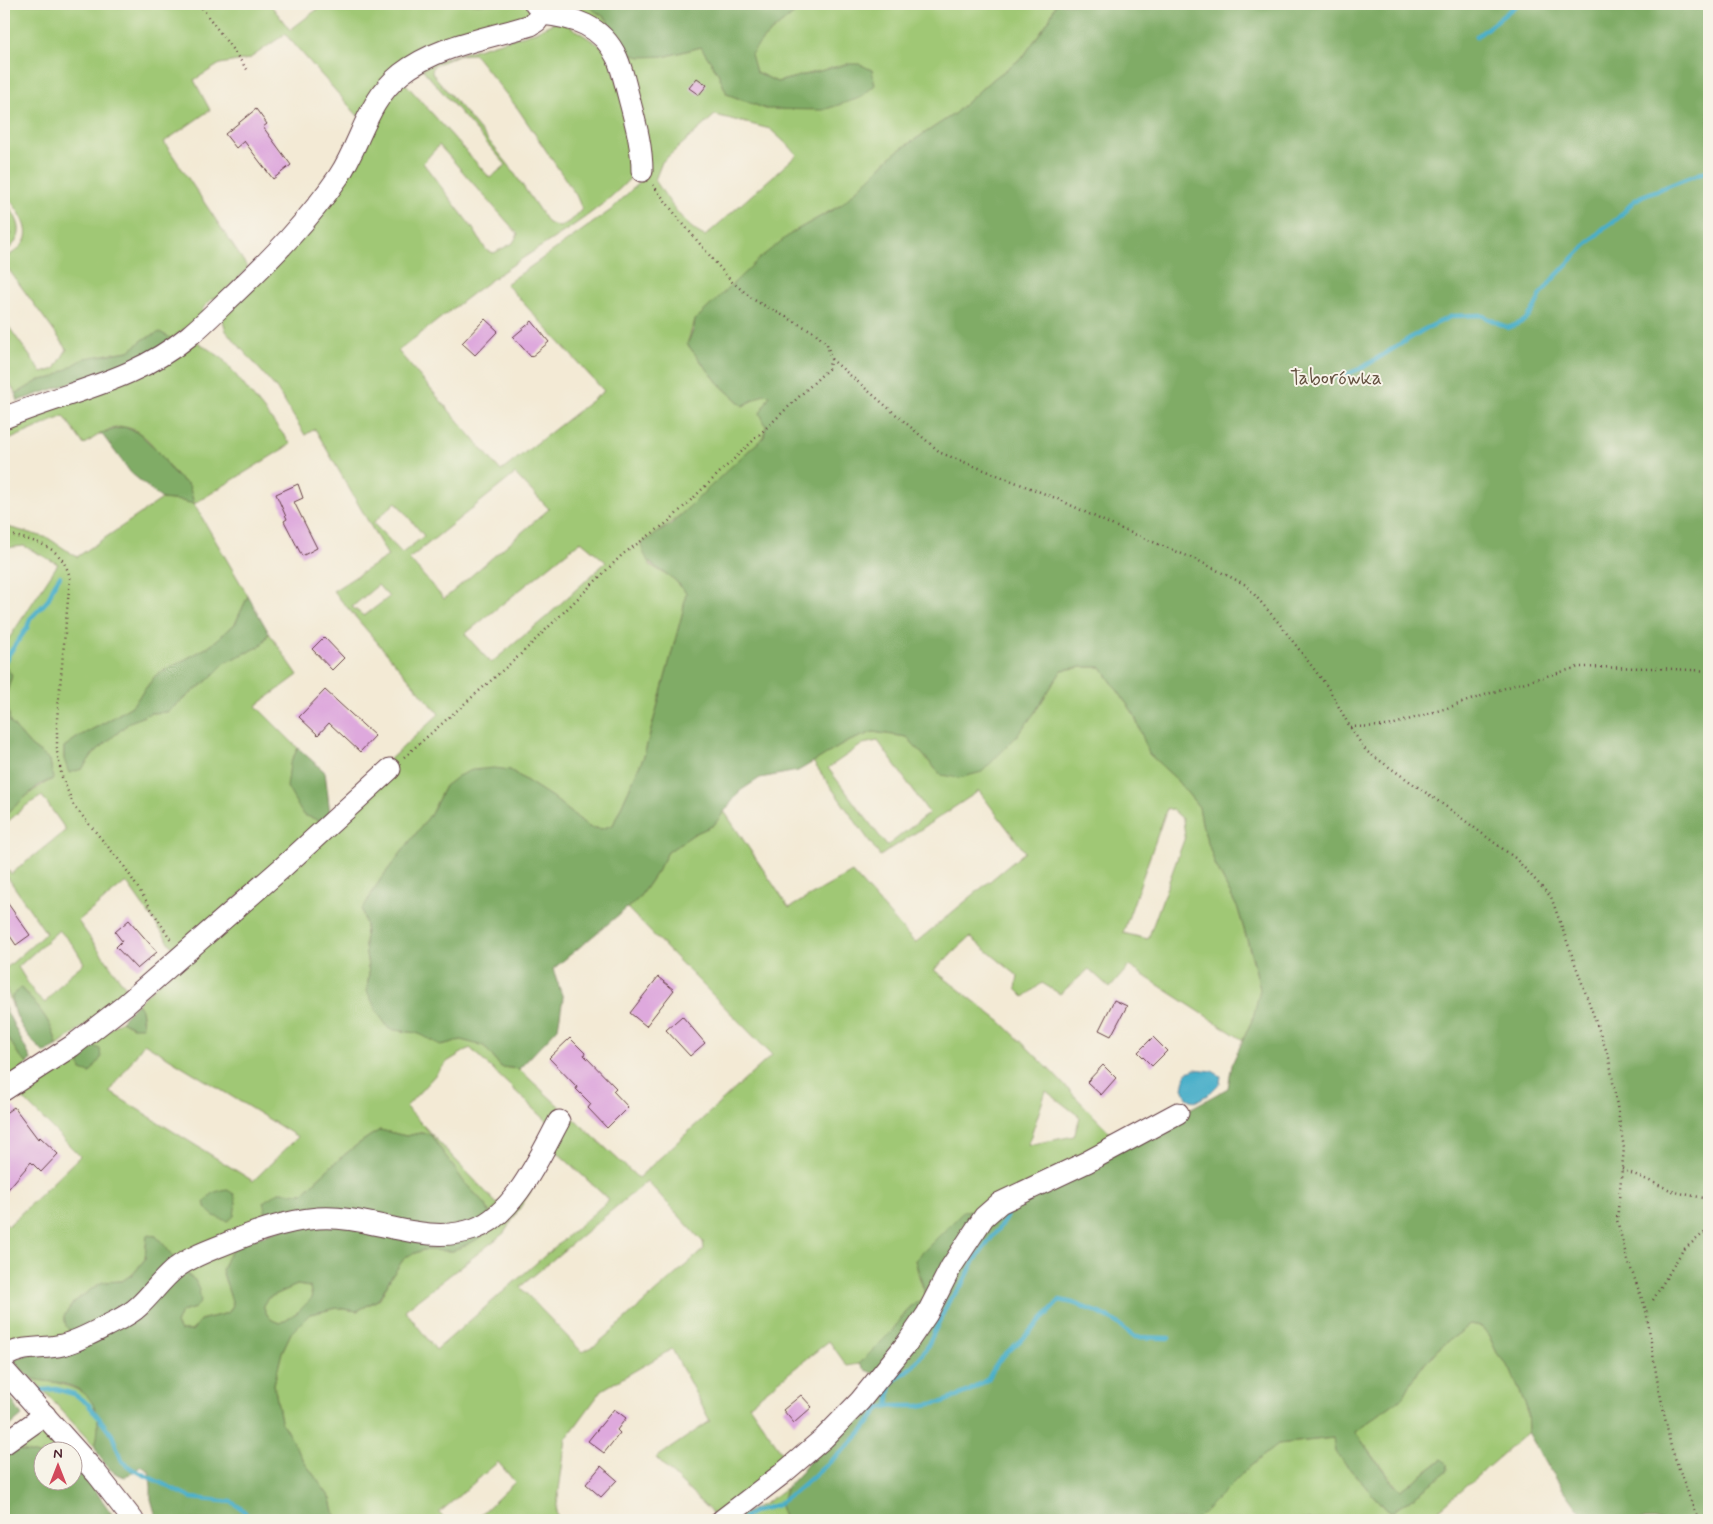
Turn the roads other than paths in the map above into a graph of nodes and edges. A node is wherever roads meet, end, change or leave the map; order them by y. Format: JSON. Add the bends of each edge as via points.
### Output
{"nodes":[{"id":1,"x":538,"y":9,"type":"edge"},
{"id":2,"x":642,"y":170,"type":"road end"},
{"id":3,"x":4,"y":418,"type":"edge"},
{"id":4,"x":390,"y":769,"type":"road end"},
{"id":5,"x":4,"y":1090,"type":"edge"},
{"id":6,"x":1178,"y":1112,"type":"dead end"},
{"id":7,"x":559,"y":1121,"type":"dead end"},
{"id":8,"x":5,"y":1367,"type":"edge"},
{"id":9,"x":42,"y":1412,"type":"junction"},
{"id":10,"x":4,"y":1444,"type":"edge"},
{"id":11,"x":134,"y":1520,"type":"edge"},
{"id":12,"x":722,"y":1520,"type":"edge"}],
"edges":[{"from":1,"to":2,"type":"street","via":[[590,26],[609,44],[617,58],[641,143]]},
{"from":1,"to":3,"type":"street","via":[[538,21],[531,25],[437,53],[414,65],[387,86],[366,119],[346,164],[303,222],[273,256],[162,357],[128,374]]},
{"from":4,"to":5,"type":"street","via":[[281,870],[124,1006]]},
{"from":6,"to":12,"type":"street","via":[[992,1209],[952,1267],[927,1314],[860,1401],[824,1438]]},
{"from":7,"to":8,"type":"street","via":[[515,1197],[491,1220],[475,1229],[434,1235],[344,1218],[288,1222],[193,1257],[176,1268],[138,1307],[115,1322],[64,1345],[21,1349]]},
{"from":8,"to":9,"type":"street"},
{"from":9,"to":10,"type":"street"},
{"from":9,"to":11,"type":"street"}]}
